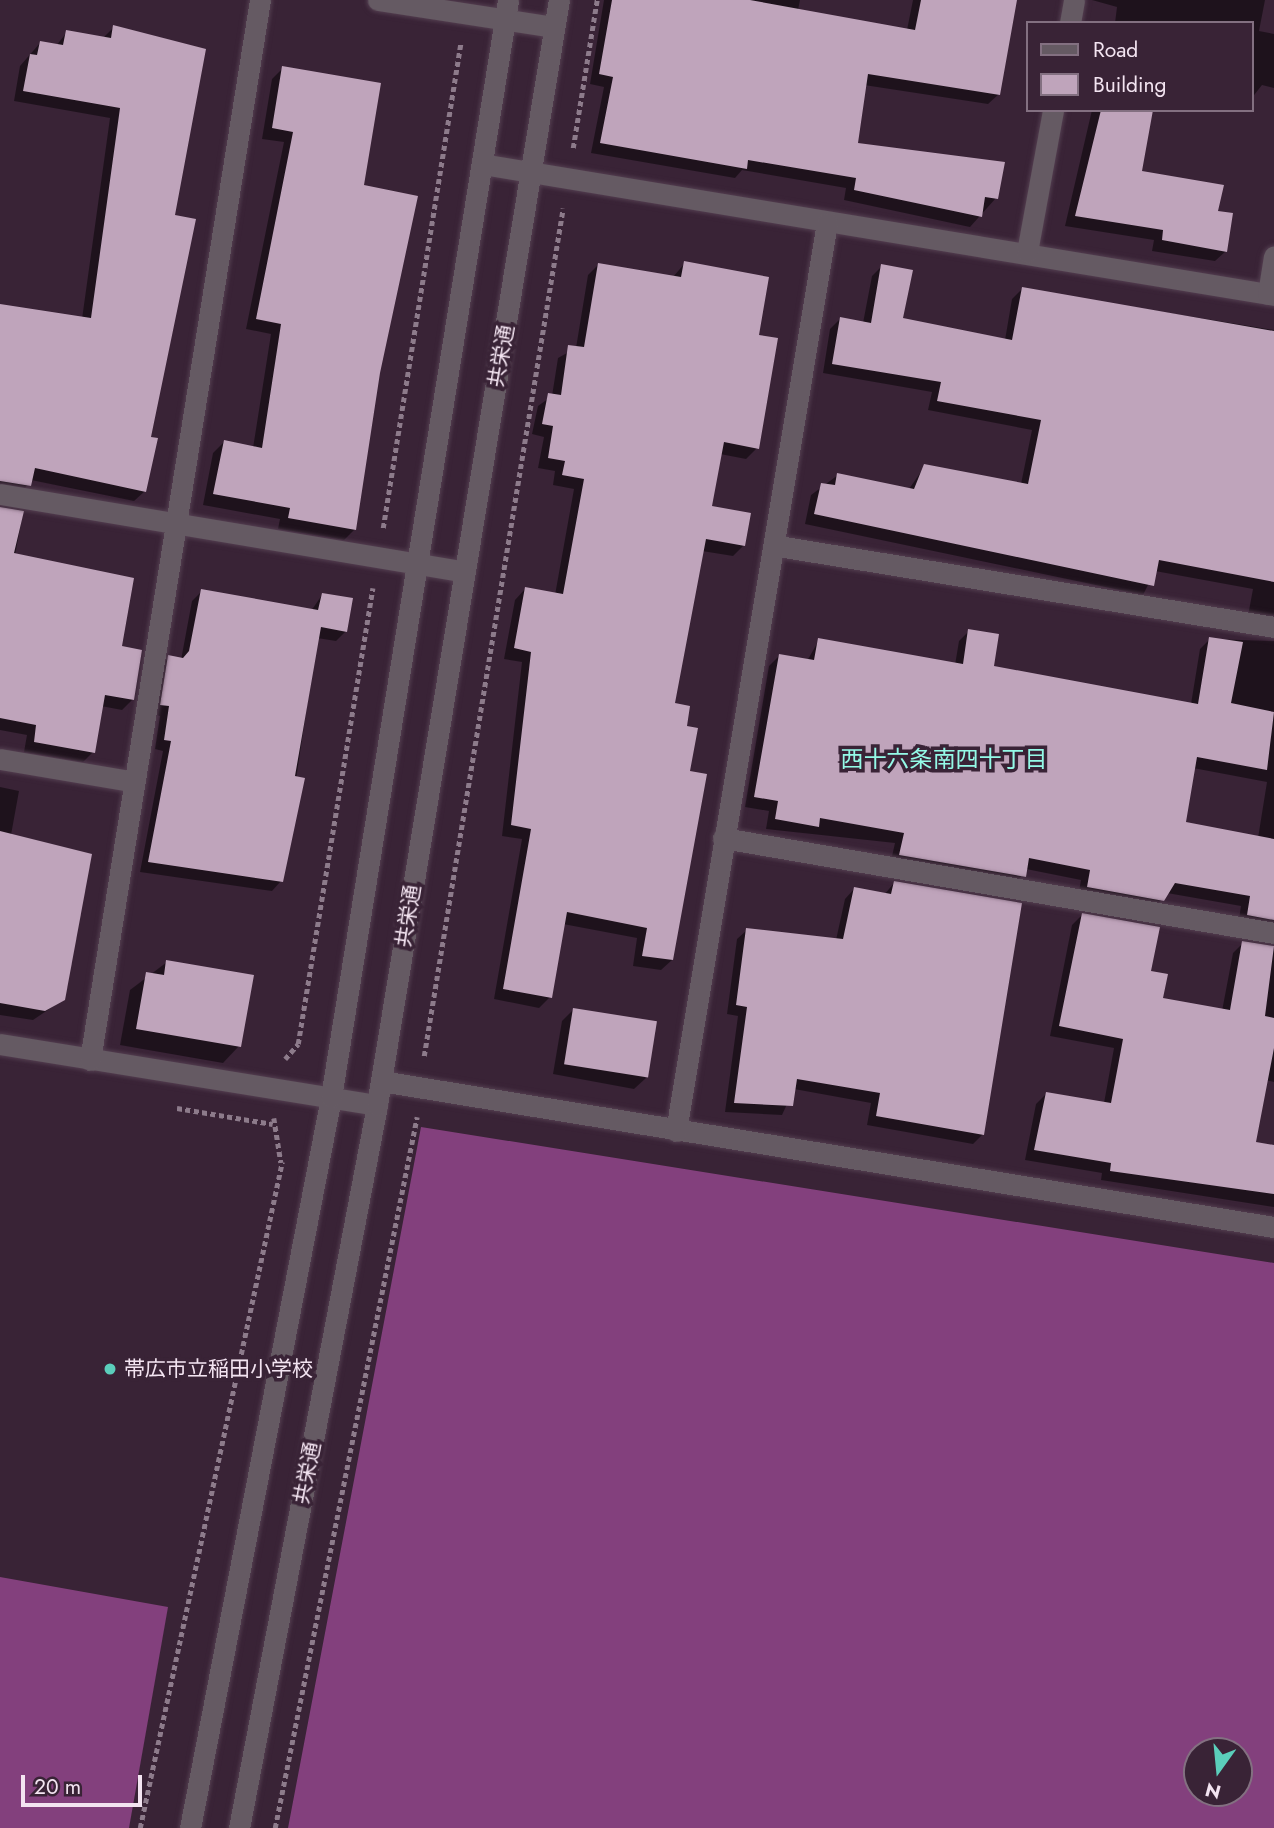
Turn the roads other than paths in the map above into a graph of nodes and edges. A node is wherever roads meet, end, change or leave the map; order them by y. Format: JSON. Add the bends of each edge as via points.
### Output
{"nodes":[{"id":1,"x":260,"y":0,"type":"edge"},
{"id":2,"x":378,"y":0,"type":"edge"},
{"id":3,"x":559,"y":0,"type":"edge"},
{"id":4,"x":1074,"y":0,"type":"edge"},
{"id":5,"x":506,"y":10,"type":"edge"},
{"id":6,"x":1070,"y":21,"type":"edge"},
{"id":7,"x":554,"y":27,"type":"junction"},
{"id":8,"x":1053,"y":112,"type":"edge"},
{"id":9,"x":482,"y":164,"type":"junction"},
{"id":10,"x":532,"y":172,"type":"junction"},
{"id":11,"x":827,"y":223,"type":"junction"},
{"id":12,"x":1027,"y":252,"type":"junction"},
{"id":13,"x":1274,"y":256,"type":"edge"},
{"id":14,"x":1271,"y":295,"type":"edge"},
{"id":15,"x":0,"y":494,"type":"edge"},
{"id":16,"x":176,"y":522,"type":"junction"},
{"id":17,"x":778,"y":546,"type":"junction"},
{"id":18,"x":417,"y":566,"type":"junction"},
{"id":19,"x":464,"y":572,"type":"junction"},
{"id":20,"x":1274,"y":627,"type":"edge"},
{"id":21,"x":0,"y":759,"type":"edge"},
{"id":22,"x":130,"y":781,"type":"junction"},
{"id":23,"x":723,"y":838,"type":"junction"},
{"id":24,"x":1274,"y":933,"type":"edge"},
{"id":25,"x":0,"y":1044,"type":"edge"},
{"id":26,"x":90,"y":1060,"type":"junction"},
{"id":27,"x":381,"y":1081,"type":"junction"},
{"id":28,"x":331,"y":1097,"type":"junction"},
{"id":29,"x":377,"y":1105,"type":"junction"},
{"id":30,"x":677,"y":1131,"type":"junction"},
{"id":31,"x":1274,"y":1227,"type":"edge"},
{"id":32,"x":190,"y":1828,"type":"edge"},
{"id":33,"x":239,"y":1828,"type":"edge"}],
"edges":[{"from":1,"to":16,"type":"street"},
{"from":2,"to":5,"type":"street"},
{"from":3,"to":7,"type":"street","name":"共栄通"},
{"from":4,"to":6,"type":"street"},
{"from":5,"to":7,"type":"street"},
{"from":5,"to":9,"type":"street"},
{"from":7,"to":10,"type":"street","name":"共栄通"},
{"from":8,"to":12,"type":"street"},
{"from":9,"to":10,"type":"street"},
{"from":9,"to":18,"type":"street"},
{"from":10,"to":11,"type":"street"},
{"from":10,"to":19,"type":"street","name":"共栄通"},
{"from":11,"to":12,"type":"street"},
{"from":11,"to":17,"type":"street"},
{"from":12,"to":14,"type":"street"},
{"from":13,"to":14,"type":"street"},
{"from":15,"to":16,"type":"street"},
{"from":16,"to":18,"type":"street"},
{"from":16,"to":22,"type":"street"},
{"from":17,"to":20,"type":"street"},
{"from":17,"to":23,"type":"street"},
{"from":18,"to":19,"type":"street"},
{"from":18,"to":28,"type":"street"},
{"from":19,"to":27,"type":"street","name":"共栄通"},
{"from":21,"to":22,"type":"street"},
{"from":22,"to":26,"type":"street"},
{"from":23,"to":24,"type":"street"},
{"from":23,"to":30,"type":"street"},
{"from":25,"to":26,"type":"street"},
{"from":26,"to":28,"type":"street"},
{"from":27,"to":29,"type":"street","name":"共栄通"},
{"from":27,"to":30,"type":"street"},
{"from":28,"to":29,"type":"street"},
{"from":28,"to":32,"type":"street"},
{"from":29,"to":33,"type":"street","name":"共栄通"},
{"from":30,"to":31,"type":"street"}]}
